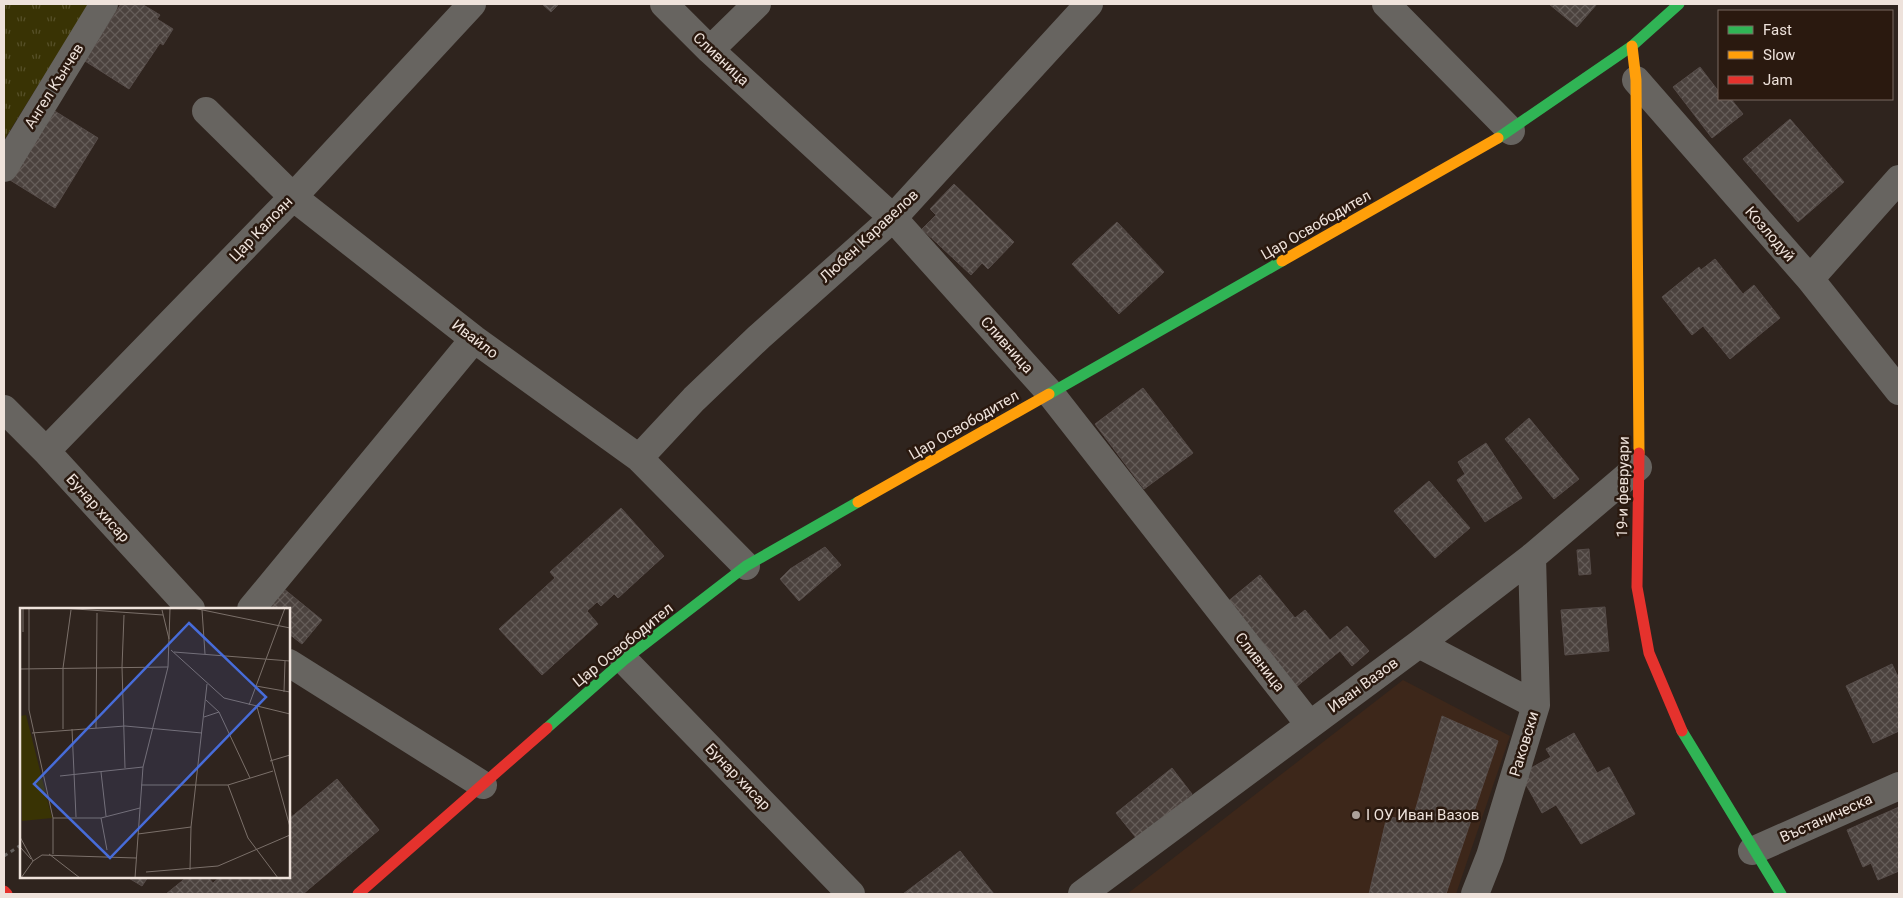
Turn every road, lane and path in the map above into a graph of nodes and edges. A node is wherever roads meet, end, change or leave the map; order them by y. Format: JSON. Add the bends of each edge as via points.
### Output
{"nodes":[{"id":1,"x":104,"y":4,"type":"edge"},
{"id":2,"x":472,"y":4,"type":"edge"},
{"id":3,"x":664,"y":4,"type":"edge"},
{"id":4,"x":757,"y":4,"type":"edge"},
{"id":5,"x":1089,"y":4,"type":"edge"},
{"id":6,"x":1386,"y":4,"type":"edge"},
{"id":7,"x":1660,"y":4,"type":"edge"},
{"id":8,"x":1678,"y":4,"type":"edge"},
{"id":9,"x":1632,"y":46,"type":"junction"},
{"id":10,"x":710,"y":50,"type":"junction"},
{"id":11,"x":1636,"y":80,"type":"junction"},
{"id":12,"x":206,"y":111,"type":"dead end"},
{"id":13,"x":1511,"y":131,"type":"junction"},
{"id":14,"x":4,"y":168,"type":"edge"},
{"id":15,"x":1899,"y":179,"type":"edge"},
{"id":16,"x":293,"y":197,"type":"junction"},
{"id":17,"x":893,"y":218,"type":"junction"},
{"id":18,"x":1810,"y":279,"type":"junction"},
{"id":19,"x":474,"y":339,"type":"junction"},
{"id":20,"x":1899,"y":391,"type":"edge"},
{"id":21,"x":1050,"y":393,"type":"junction"},
{"id":22,"x":4,"y":409,"type":"edge"},
{"id":23,"x":46,"y":451,"type":"junction"},
{"id":24,"x":639,"y":458,"type":"junction"},
{"id":25,"x":1638,"y":467,"type":"junction"},
{"id":26,"x":1532,"y":557,"type":"junction"},
{"id":27,"x":746,"y":566,"type":"junction"},
{"id":28,"x":189,"y":608,"type":"edge"},
{"id":29,"x":252,"y":608,"type":"edge"},
{"id":30,"x":1419,"y":644,"type":"junction"},
{"id":31,"x":624,"y":660,"type":"junction"},
{"id":32,"x":290,"y":664,"type":"edge"},
{"id":33,"x":1536,"y":705,"type":"junction"},
{"id":34,"x":1309,"y":724,"type":"junction"},
{"id":35,"x":484,"y":785,"type":"junction"},
{"id":36,"x":1899,"y":786,"type":"edge"},
{"id":37,"x":20,"y":846,"type":"edge"},
{"id":38,"x":1752,"y":851,"type":"junction"},
{"id":39,"x":4,"y":856,"type":"edge"},
{"id":40,"x":4,"y":891,"type":"edge"},
{"id":41,"x":7,"y":894,"type":"edge"},
{"id":42,"x":358,"y":894,"type":"edge"},
{"id":43,"x":851,"y":894,"type":"edge"},
{"id":44,"x":1082,"y":894,"type":"edge"},
{"id":45,"x":1475,"y":894,"type":"edge"},
{"id":46,"x":1781,"y":894,"type":"edge"}],
"edges":[{"from":1,"to":14,"type":"street","name":"Ангел Кънчев"},
{"from":2,"to":16,"type":"street","name":"Цар Калоян"},
{"from":3,"to":10,"type":"street","name":"Сливница"},
{"from":4,"to":10,"type":"street"},
{"from":5,"to":17,"type":"street","name":"Любен Каравелов"},
{"from":6,"to":13,"type":"street"},
{"from":7,"to":9,"type":"main road","name":"Цар Освободител"},
{"from":8,"to":9,"type":"main road","name":"Цар Освободител"},
{"from":9,"to":11,"type":"main road","name":"19-и февруари"},
{"from":9,"to":13,"type":"main road","name":"Цар Освободител"},
{"from":10,"to":17,"type":"street","name":"Сливница"},
{"from":11,"to":18,"type":"street","name":"Козлодуй"},
{"from":11,"to":25,"type":"main road","name":"19-и февруари"},
{"from":12,"to":16,"type":"street","name":"Ивайло"},
{"from":13,"to":21,"type":"main road","name":"Цар Освободител"},
{"from":15,"to":18,"type":"street"},
{"from":16,"to":19,"type":"street","name":"Ивайло"},
{"from":16,"to":23,"type":"street","name":"Цар Калоян"},
{"from":17,"to":21,"type":"street","name":"Сливница"},
{"from":17,"to":24,"type":"street","name":"Любен Каравелов","via":[[759,337]]},
{"from":18,"to":20,"type":"street","name":"Козлодуй"},
{"from":19,"to":24,"type":"street","name":"Ивайло"},
{"from":19,"to":29,"type":"street"},
{"from":21,"to":27,"type":"main road","name":"Цар Освободител"},
{"from":21,"to":34,"type":"street","name":"Сливница"},
{"from":22,"to":23,"type":"street","name":"Бунар хисар"},
{"from":23,"to":28,"type":"street","name":"Бунар хисар"},
{"from":24,"to":27,"type":"street","name":"Ивайло"},
{"from":25,"to":26,"type":"street","name":"Иван Вазов"},
{"from":25,"to":38,"type":"main road","name":"19-и февруари","via":[[1637,587],[1649,653],[1676,721]]},
{"from":26,"to":30,"type":"street","name":"Иван Вазов"},
{"from":26,"to":33,"type":"street","name":"Раковски"},
{"from":27,"to":31,"type":"main road","name":"Цар Освободител"},
{"from":30,"to":33,"type":"street"},
{"from":30,"to":34,"type":"street","name":"Иван Вазов"},
{"from":31,"to":35,"type":"main road","name":"Цар Освободител"},
{"from":31,"to":43,"type":"street","name":"Бунар хисар"},
{"from":32,"to":35,"type":"street"},
{"from":33,"to":45,"type":"street","name":"Раковски","via":[[1490,856]]},
{"from":34,"to":44,"type":"street","name":"Иван Вазов"},
{"from":35,"to":42,"type":"main road","name":"Цар Освободител"},
{"from":36,"to":38,"type":"street","name":"Въстаническа"},
{"from":37,"to":39,"type":"path"},
{"from":38,"to":46,"type":"main road","name":"19-и февруари"},
{"from":40,"to":41,"type":"main road"}]}
